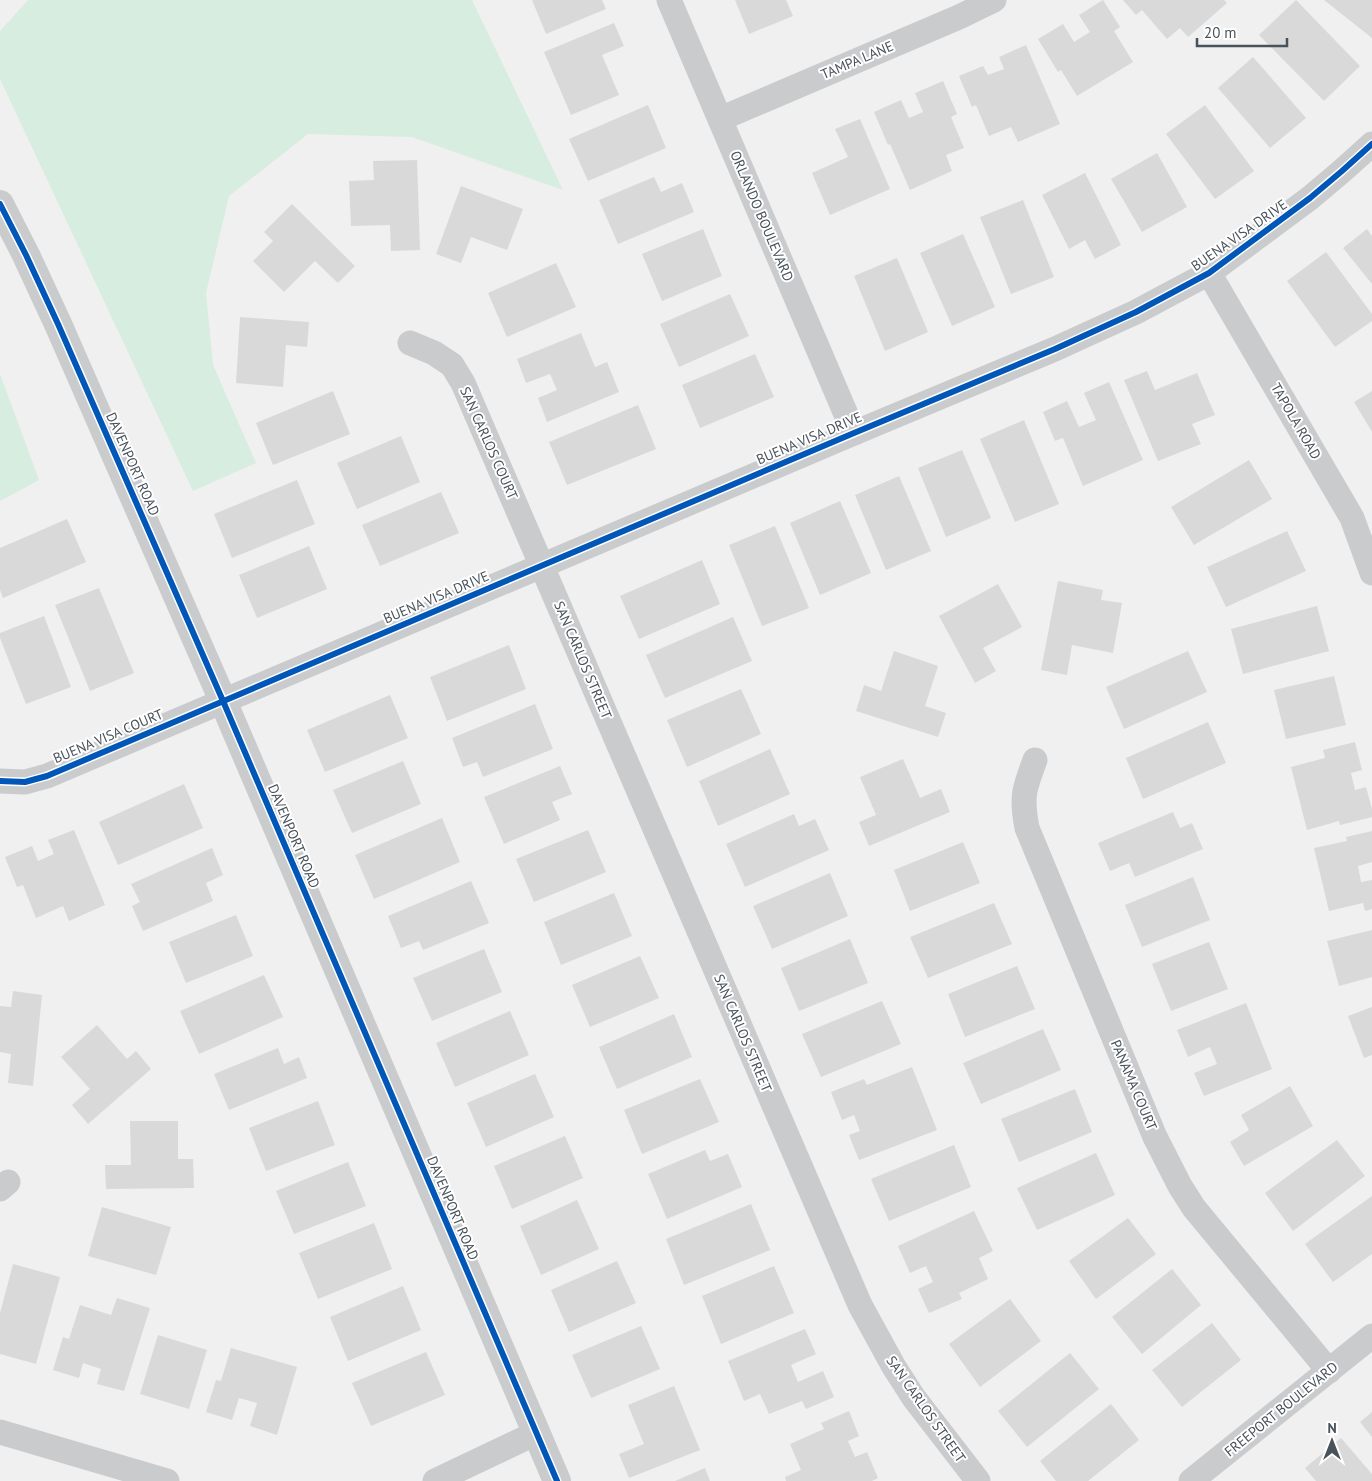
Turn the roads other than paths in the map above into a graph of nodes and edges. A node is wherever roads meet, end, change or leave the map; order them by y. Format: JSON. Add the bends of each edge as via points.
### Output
{"nodes":[{"id":1,"x":668,"y":0,"type":"edge"},
{"id":2,"x":994,"y":0,"type":"edge"},
{"id":3,"x":720,"y":119,"type":"junction"},
{"id":4,"x":1372,"y":144,"type":"edge"},
{"id":5,"x":0,"y":204,"type":"edge"},
{"id":6,"x":1209,"y":273,"type":"junction"},
{"id":7,"x":410,"y":343,"type":"dead end"},
{"id":8,"x":854,"y":433,"type":"junction"},
{"id":9,"x":542,"y":565,"type":"junction"},
{"id":10,"x":1372,"y":573,"type":"edge"},
{"id":11,"x":222,"y":701,"type":"junction"},
{"id":12,"x":1035,"y":760,"type":"dead end"},
{"id":13,"x":0,"y":781,"type":"edge"},
{"id":14,"x":1372,"y":1336,"type":"edge"},
{"id":15,"x":1329,"y":1371,"type":"junction"},
{"id":16,"x":0,"y":1432,"type":"edge"},
{"id":17,"x":536,"y":1433,"type":"junction"},
{"id":18,"x":166,"y":1481,"type":"edge"},
{"id":19,"x":435,"y":1481,"type":"edge"},
{"id":20,"x":557,"y":1481,"type":"edge"},
{"id":21,"x":978,"y":1481,"type":"edge"},
{"id":22,"x":1191,"y":1481,"type":"edge"}],
"edges":[{"from":1,"to":3,"type":"street","name":"ORLANDO BOULEVARD"},
{"from":2,"to":3,"type":"street","name":"TAMPA LANE"},
{"from":3,"to":8,"type":"street","name":"ORLANDO BOULEVARD"},
{"from":4,"to":6,"type":"street","name":"BUENA VISA DRIVE","via":[[1310,198]]},
{"from":5,"to":11,"type":"street","name":"DAVENPORT ROAD","via":[[58,324]]},
{"from":6,"to":8,"type":"street","name":"BUENA VISA DRIVE","via":[[1136,312],[1055,349]]},
{"from":6,"to":10,"type":"street","name":"TAPOLA ROAD","via":[[1352,518]]},
{"from":7,"to":9,"type":"street","name":"SAN CARLOS COURT","via":[[452,365],[463,383]]},
{"from":8,"to":9,"type":"street","name":"BUENA VISA DRIVE"},
{"from":9,"to":11,"type":"street","name":"BUENA VISA DRIVE"},
{"from":9,"to":21,"type":"street","name":"SAN CARLOS STREET","via":[[860,1305],[914,1398]]},
{"from":11,"to":13,"type":"street","name":"BUENA VISA COURT","via":[[47,776],[25,782]]},
{"from":11,"to":17,"type":"street","name":"DAVENPORT ROAD"},
{"from":12,"to":15,"type":"street","name":"PANAMA COURT","via":[[1024,787],[1026,828],[1167,1162],[1194,1208]]},
{"from":14,"to":15,"type":"street","name":"FREEPORT BOULEVARD"},
{"from":15,"to":22,"type":"street","name":"FREEPORT BOULEVARD"},
{"from":16,"to":18,"type":"street"},
{"from":17,"to":19,"type":"street"},
{"from":17,"to":20,"type":"street","name":"DAVENPORT ROAD"}]}
